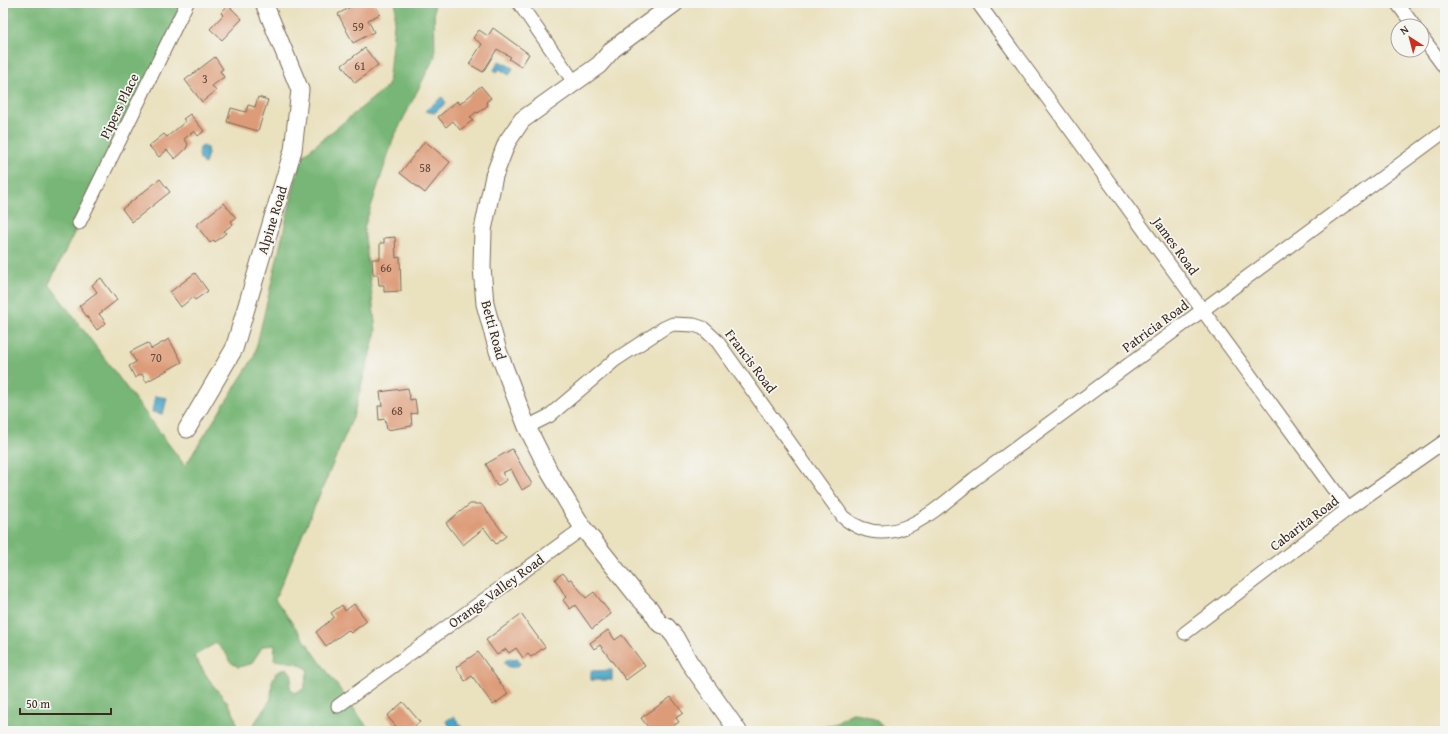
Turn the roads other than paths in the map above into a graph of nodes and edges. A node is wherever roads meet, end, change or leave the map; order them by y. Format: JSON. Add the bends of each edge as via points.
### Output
{"nodes":[{"id":1,"x":187,"y":3,"type":"edge"},
{"id":2,"x":264,"y":3,"type":"edge"},
{"id":3,"x":519,"y":3,"type":"edge"},
{"id":4,"x":675,"y":3,"type":"edge"},
{"id":5,"x":978,"y":3,"type":"edge"},
{"id":6,"x":1397,"y":3,"type":"edge"},
{"id":7,"x":1408,"y":18,"type":"edge"},
{"id":8,"x":1430,"y":48,"type":"edge"},
{"id":9,"x":1445,"y":68,"type":"edge"},
{"id":10,"x":572,"y":79,"type":"junction"},
{"id":11,"x":1445,"y":131,"type":"edge"},
{"id":12,"x":79,"y":223,"type":"dead end"},
{"id":13,"x":1204,"y":310,"type":"junction"},
{"id":14,"x":527,"y":427,"type":"junction"},
{"id":15,"x":187,"y":429,"type":"dead end"},
{"id":16,"x":1445,"y":441,"type":"edge"},
{"id":17,"x":1348,"y":509,"type":"junction"},
{"id":18,"x":583,"y":528,"type":"junction"},
{"id":19,"x":877,"y":532,"type":"joint"},
{"id":20,"x":1185,"y":633,"type":"dead end"},
{"id":21,"x":338,"y":706,"type":"dead end"},
{"id":22,"x":738,"y":731,"type":"edge"}],
"edges":[{"from":1,"to":12,"type":"street","name":"Pipers Place"},
{"from":2,"to":15,"type":"street","name":"Alpine Road","via":[[300,90],[293,150],[234,348]]},
{"from":3,"to":10,"type":"street"},
{"from":4,"to":10,"type":"street","name":"Betti Road","via":[[613,49],[599,65]]},
{"from":5,"to":13,"type":"street","name":"James Road"},
{"from":6,"to":7,"type":"street"},
{"from":8,"to":9,"type":"street"},
{"from":10,"to":14,"type":"street","name":"Betti Road","via":[[522,120],[506,142],[494,176],[483,230],[482,267],[486,304],[498,351]]},
{"from":11,"to":13,"type":"street","name":"Patricia Road"},
{"from":13,"to":17,"type":"street","name":"James Road"},
{"from":13,"to":19,"type":"street","name":"Patricia Road","via":[[919,521],[894,531]]},
{"from":14,"to":18,"type":"street","name":"Betti Road","via":[[550,474]]},
{"from":14,"to":19,"type":"street","name":"Francis Road","via":[[549,416],[615,360],[655,334],[673,324],[694,325],[703,328],[717,341],[843,517],[859,528]]},
{"from":16,"to":17,"type":"street","name":"Cabarita Road"},
{"from":17,"to":20,"type":"street","name":"Cabarita Road"},
{"from":18,"to":21,"type":"street","name":"Orange Valley Road"},
{"from":18,"to":22,"type":"street","via":[[638,597],[650,622],[689,662]]}]}
